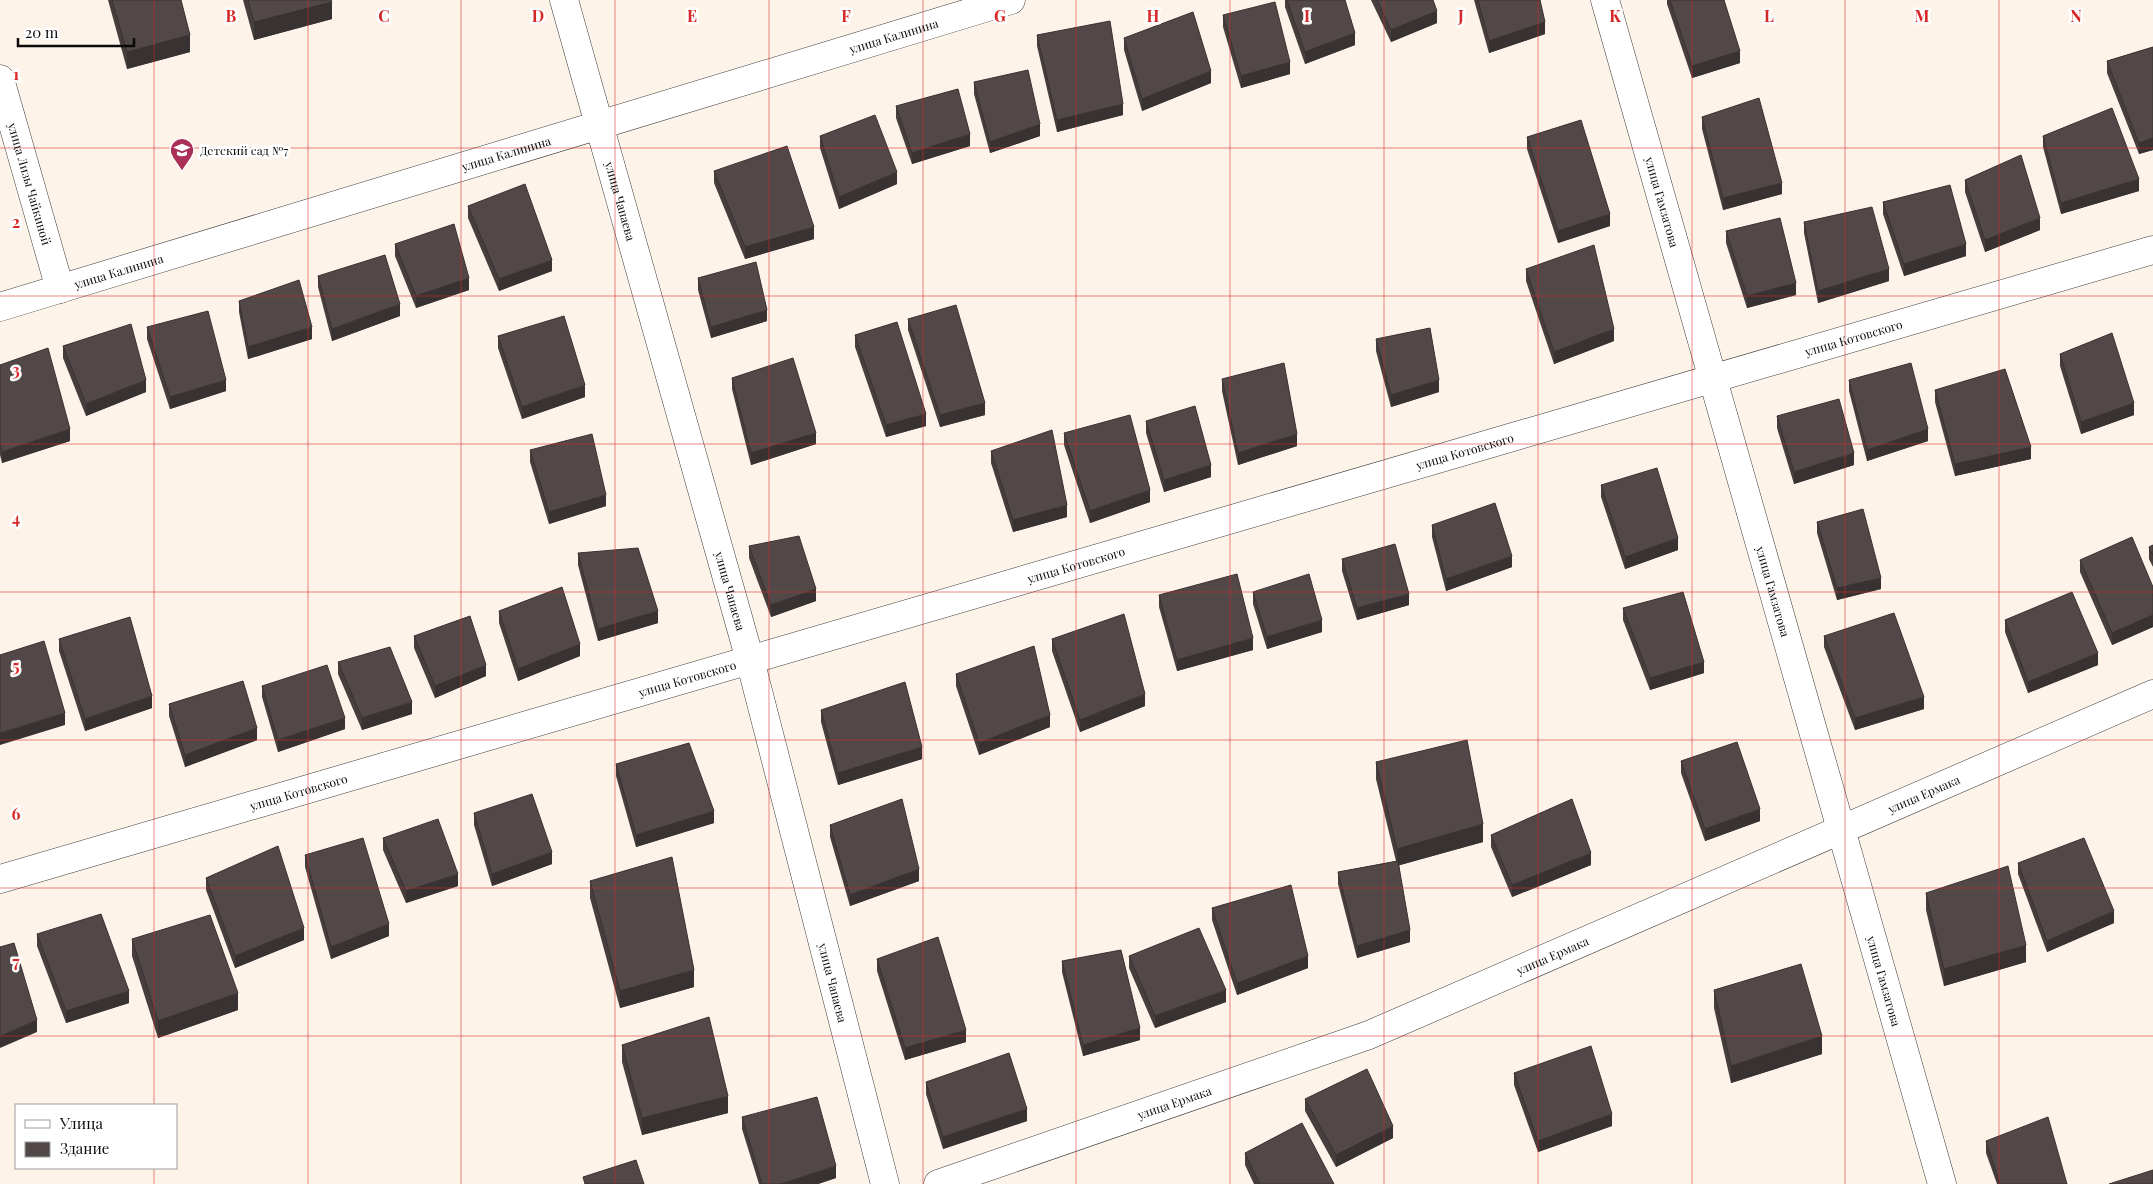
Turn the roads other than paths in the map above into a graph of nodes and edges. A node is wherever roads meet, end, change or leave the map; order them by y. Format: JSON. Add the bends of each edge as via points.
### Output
{"nodes":[{"id":1,"x":564,"y":0,"type":"edge"},
{"id":2,"x":1011,"y":0,"type":"edge"},
{"id":3,"x":1605,"y":0,"type":"edge"},
{"id":4,"x":0,"y":78,"type":"edge"},
{"id":5,"x":600,"y":124,"type":"junction"},
{"id":6,"x":2153,"y":250,"type":"edge"},
{"id":7,"x":60,"y":289,"type":"junction"},
{"id":8,"x":0,"y":307,"type":"edge"},
{"id":9,"x":1713,"y":379,"type":"junction"},
{"id":10,"x":750,"y":660,"type":"junction"},
{"id":11,"x":2153,"y":694,"type":"edge"},
{"id":12,"x":1840,"y":830,"type":"junction"},
{"id":13,"x":0,"y":879,"type":"edge"},
{"id":14,"x":885,"y":1184,"type":"edge"},
{"id":15,"x":938,"y":1184,"type":"edge"},
{"id":16,"x":1942,"y":1184,"type":"edge"}],
"edges":[{"from":1,"to":5,"type":"street","name":"улица Чапаева"},
{"from":2,"to":5,"type":"street","name":"улица Калинина"},
{"from":3,"to":9,"type":"street","name":"улица Гамзатова"},
{"from":4,"to":7,"type":"street","name":"улица Лизы Чайкиной"},
{"from":5,"to":7,"type":"street","name":"улица Калинина"},
{"from":5,"to":10,"type":"street","name":"улица Чапаева"},
{"from":6,"to":9,"type":"street","name":"улица Котовского"},
{"from":7,"to":8,"type":"street","name":"улица Калинина"},
{"from":9,"to":10,"type":"street","name":"улица Котовского"},
{"from":9,"to":12,"type":"street","name":"улица Гамзатова"},
{"from":10,"to":13,"type":"street","name":"улица Котовского"},
{"from":10,"to":14,"type":"street","name":"улица Чапаева"},
{"from":11,"to":12,"type":"street","name":"улица Ермака"},
{"from":12,"to":15,"type":"street","name":"улица Ермака","via":[[1369,1035]]},
{"from":12,"to":16,"type":"street","name":"улица Гамзатова"}]}
